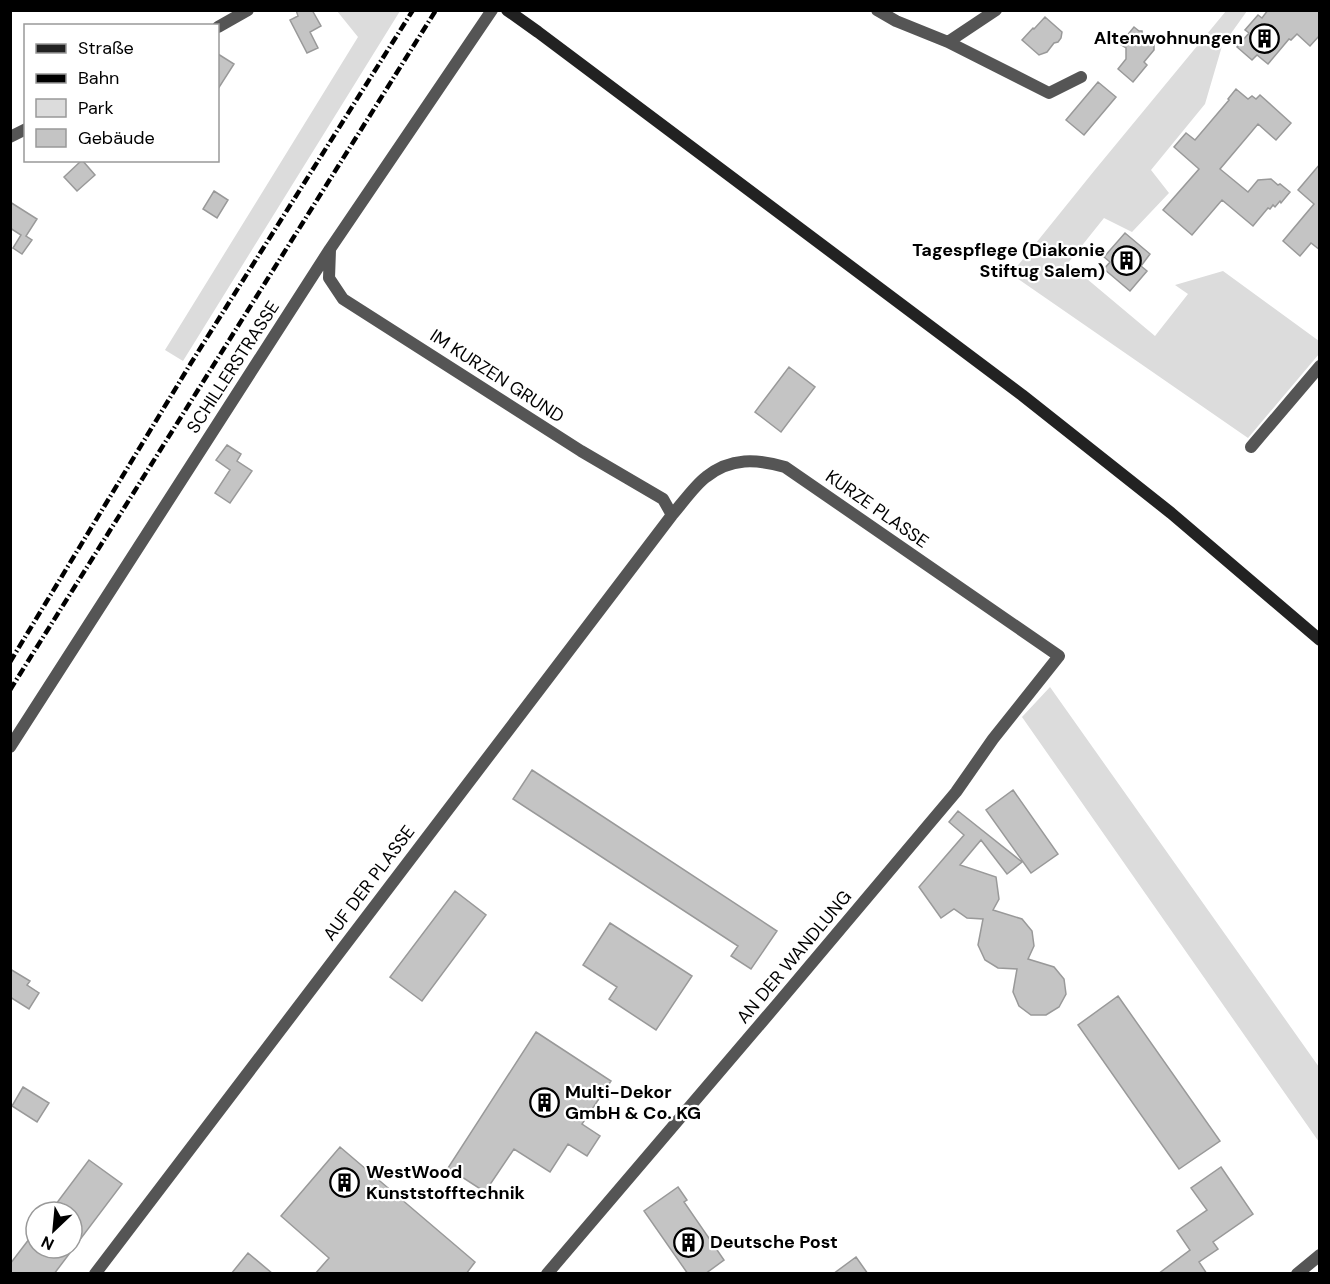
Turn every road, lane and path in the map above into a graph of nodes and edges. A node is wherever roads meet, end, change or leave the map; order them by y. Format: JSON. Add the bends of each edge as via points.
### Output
{"nodes":[{"id":1,"x":248,"y":10,"type":"edge"},
{"id":2,"x":492,"y":10,"type":"edge"},
{"id":3,"x":507,"y":10,"type":"edge"},
{"id":4,"x":877,"y":10,"type":"edge"},
{"id":5,"x":996,"y":10,"type":"edge"},
{"id":6,"x":219,"y":26,"type":"edge"},
{"id":7,"x":948,"y":42,"type":"junction"},
{"id":8,"x":1082,"y":77,"type":"dead end"},
{"id":9,"x":24,"y":130,"type":"edge"},
{"id":10,"x":10,"y":137,"type":"edge"},
{"id":11,"x":330,"y":249,"type":"junction"},
{"id":12,"x":1320,"y":366,"type":"edge"},
{"id":13,"x":1251,"y":447,"type":"dead end"},
{"id":14,"x":672,"y":515,"type":"junction"},
{"id":15,"x":1320,"y":640,"type":"edge"},
{"id":16,"x":1059,"y":656,"type":"joint"},
{"id":17,"x":10,"y":747,"type":"edge"},
{"id":18,"x":1320,"y":1255,"type":"edge"},
{"id":19,"x":95,"y":1274,"type":"edge"},
{"id":20,"x":547,"y":1274,"type":"edge"},
{"id":21,"x":1297,"y":1274,"type":"edge"}],
"edges":[{"from":1,"to":6,"type":"street"},
{"from":2,"to":11,"type":"street","name":"SCHILLERSTRASSE"},
{"from":3,"to":15,"type":"main road","via":[[1013,387],[1171,513]]},
{"from":4,"to":7,"type":"street"},
{"from":5,"to":7,"type":"street"},
{"from":7,"to":8,"type":"street","via":[[1048,93]]},
{"from":9,"to":10,"type":"street"},
{"from":11,"to":14,"type":"street","name":"IM KURZEN GRUND","via":[[329,278],[343,299],[663,499]]},
{"from":11,"to":17,"type":"street","name":"SCHILLERSTRASSE"},
{"from":12,"to":13,"type":"street"},
{"from":14,"to":16,"type":"street","name":"KURZE PLASSE","via":[[705,477],[726,465],[743,461],[786,467]]},
{"from":14,"to":19,"type":"street","name":"AUF DER PLASSE"},
{"from":16,"to":20,"type":"street","name":"AN DER WANDLUNG","via":[[956,792]]},
{"from":18,"to":21,"type":"street"}]}
